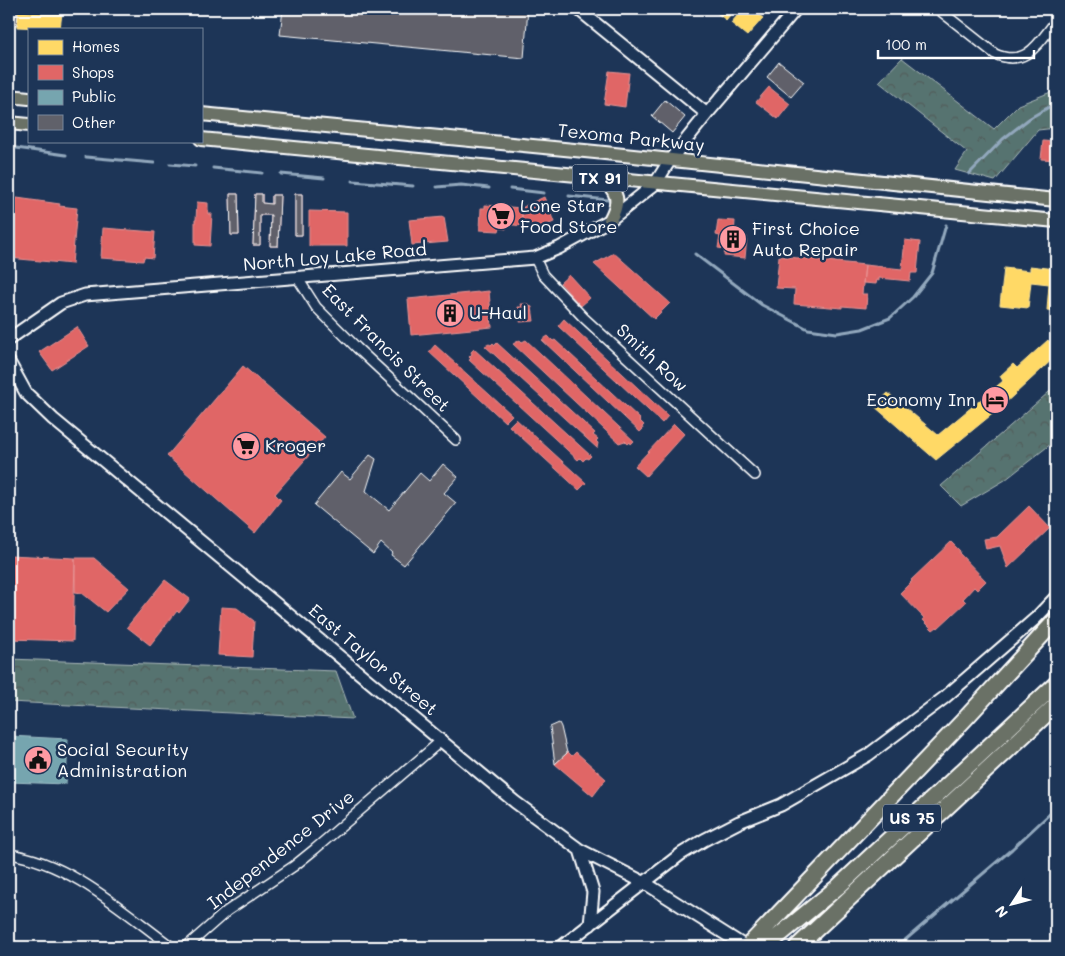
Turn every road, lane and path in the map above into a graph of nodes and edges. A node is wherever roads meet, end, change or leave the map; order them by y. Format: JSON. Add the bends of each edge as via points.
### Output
{"nodes":[{"id":1,"x":578,"y":9,"type":"edge"},
{"id":2,"x":795,"y":9,"type":"edge"},
{"id":3,"x":938,"y":9,"type":"edge"},
{"id":4,"x":1056,"y":21,"type":"edge"},
{"id":5,"x":9,"y":96,"type":"edge"},
{"id":6,"x":28,"y":98,"type":"edge"},
{"id":7,"x":202,"y":114,"type":"edge"},
{"id":8,"x":707,"y":114,"type":"junction"},
{"id":9,"x":9,"y":123,"type":"edge"},
{"id":10,"x":28,"y":125,"type":"edge"},
{"id":11,"x":202,"y":139,"type":"edge"},
{"id":12,"x":670,"y":160,"type":"junction"},
{"id":13,"x":602,"y":178,"type":"junction"},
{"id":14,"x":655,"y":184,"type":"junction"},
{"id":15,"x":1011,"y":196,"type":"junction"},
{"id":16,"x":1056,"y":200,"type":"edge"},
{"id":17,"x":999,"y":216,"type":"junction"},
{"id":18,"x":610,"y":220,"type":"junction"},
{"id":19,"x":1056,"y":221,"type":"edge"},
{"id":20,"x":535,"y":258,"type":"junction"},
{"id":21,"x":296,"y":277,"type":"junction"},
{"id":22,"x":9,"y":339,"type":"edge"},
{"id":23,"x":9,"y":362,"type":"edge"},
{"id":24,"x":456,"y":440,"type":"dead end"},
{"id":25,"x":755,"y":475,"type":"dead end"},
{"id":26,"x":1056,"y":597,"type":"edge"},
{"id":27,"x":1056,"y":620,"type":"edge"},
{"id":28,"x":1056,"y":684,"type":"edge"},
{"id":29,"x":1056,"y":705,"type":"edge"},
{"id":30,"x":442,"y":740,"type":"junction"},
{"id":31,"x":580,"y":850,"type":"junction"},
{"id":32,"x":9,"y":854,"type":"edge"},
{"id":33,"x":645,"y":883,"type":"junction"},
{"id":34,"x":590,"y":925,"type":"junction"},
{"id":35,"x":1056,"y":944,"type":"edge"},
{"id":36,"x":172,"y":947,"type":"edge"},
{"id":37,"x":186,"y":947,"type":"edge"},
{"id":38,"x":561,"y":947,"type":"edge"},
{"id":39,"x":746,"y":947,"type":"edge"},
{"id":40,"x":765,"y":947,"type":"edge"},
{"id":41,"x":797,"y":947,"type":"edge"},
{"id":42,"x":1054,"y":947,"type":"edge"}],
"edges":[{"from":1,"to":8,"type":"main road"},
{"from":2,"to":8,"type":"main road","name":"North Loy Lake Road"},
{"from":3,"to":4,"type":"street","via":[[995,54],[1006,58],[1027,54]]},
{"from":5,"to":6,"type":"main road"},
{"from":7,"to":12,"type":"main road","name":"Texoma Parkway","number":"TX 91"},
{"from":8,"to":12,"type":"main road","name":"North Loy Lake Road"},
{"from":9,"to":10,"type":"main road"},
{"from":11,"to":13,"type":"main road","number":"TX 91"},
{"from":12,"to":14,"type":"main road","name":"North Loy Lake Road"},
{"from":12,"to":15,"type":"main road","name":"Texoma Parkway","number":"TX 91"},
{"from":13,"to":14,"type":"main road","number":"TX 91"},
{"from":13,"to":18,"type":"main road","via":[[618,202]]},
{"from":14,"to":17,"type":"main road","number":"TX 91"},
{"from":14,"to":18,"type":"main road","name":"North Loy Lake Road"},
{"from":15,"to":16,"type":"main road","name":"Texoma Parkway","number":"TX 91"},
{"from":15,"to":17,"type":"main road"},
{"from":17,"to":19,"type":"main road","number":"TX 91"},
{"from":18,"to":20,"type":"main road","name":"North Loy Lake Road"},
{"from":20,"to":21,"type":"main road","name":"North Loy Lake Road"},
{"from":20,"to":25,"type":"street","name":"Smith Row","via":[[543,275],[584,318]]},
{"from":21,"to":22,"type":"main road","name":"North Loy Lake Road","via":[[85,295],[60,303]]},
{"from":21,"to":24,"type":"street","name":"East Francis Street","via":[[316,307]]},
{"from":23,"to":30,"type":"main road","name":"East Taylor Street","via":[[26,393],[53,419]]},
{"from":26,"to":33,"type":"main road","via":[[1035,620],[944,698],[868,755],[781,805],[704,840]]},
{"from":27,"to":39,"type":"highway"},
{"from":28,"to":40,"type":"highway","number":"US 75","via":[[838,886]]},
{"from":29,"to":41,"type":"highway","number":"US 75"},
{"from":30,"to":31,"type":"main road","name":"East Taylor Street","via":[[515,802]]},
{"from":30,"to":37,"type":"street","name":"Independence Drive","via":[[294,866],[227,911]]},
{"from":31,"to":33,"type":"main road","name":"East Taylor Street"},
{"from":31,"to":34,"type":"main road","via":[[593,892]]},
{"from":32,"to":36,"type":"street","via":[[58,868]]},
{"from":33,"to":34,"type":"main road"},
{"from":33,"to":39,"type":"main road","name":"East Taylor Street"},
{"from":34,"to":38,"type":"main road"},
{"from":35,"to":42,"type":"main road"}]}
